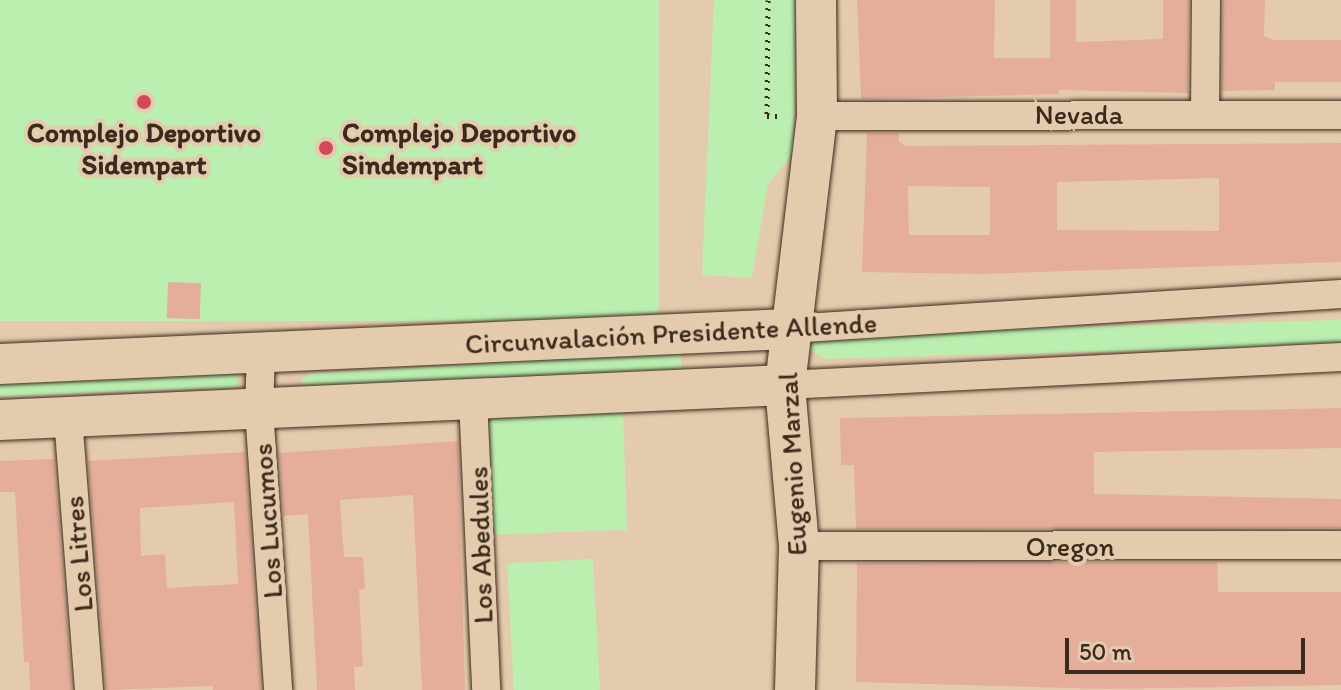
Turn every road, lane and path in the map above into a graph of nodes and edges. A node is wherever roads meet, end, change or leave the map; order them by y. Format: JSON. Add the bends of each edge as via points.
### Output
{"nodes":[{"id":1,"x":768,"y":0,"type":"edge"},
{"id":2,"x":816,"y":0,"type":"edge"},
{"id":3,"x":1206,"y":0,"type":"edge"},
{"id":4,"x":1205,"y":113,"type":"junction"},
{"id":5,"x":1341,"y":115,"type":"edge"},
{"id":6,"x":817,"y":116,"type":"junction"},
{"id":7,"x":1341,"y":294,"type":"edge"},
{"id":8,"x":788,"y":329,"type":"junction"},
{"id":9,"x":261,"y":352,"type":"junction"},
{"id":10,"x":1341,"y":357,"type":"edge"},
{"id":11,"x":0,"y":364,"type":"edge"},
{"id":12,"x":785,"y":385,"type":"junction"},
{"id":13,"x":473,"y":399,"type":"junction"},
{"id":14,"x":259,"y":409,"type":"junction"},
{"id":15,"x":68,"y":417,"type":"junction"},
{"id":16,"x":0,"y":420,"type":"edge"},
{"id":17,"x":1341,"y":545,"type":"edge"},
{"id":18,"x":799,"y":546,"type":"junction"},
{"id":19,"x":89,"y":690,"type":"edge"},
{"id":20,"x":278,"y":690,"type":"edge"},
{"id":21,"x":486,"y":690,"type":"edge"},
{"id":22,"x":795,"y":690,"type":"edge"}],
"edges":[{"from":1,"to":6,"type":"path","via":[[767,116]]},
{"from":2,"to":6,"type":"main road","name":"Eugenio Marzal"},
{"from":3,"to":4,"type":"street"},
{"from":4,"to":5,"type":"street","name":"Nevada"},
{"from":4,"to":6,"type":"street","name":"Nevada"},
{"from":6,"to":8,"type":"main road","name":"Eugenio Marzal"},
{"from":7,"to":8,"type":"street","name":"Circunvalación Presidente Allende"},
{"from":8,"to":9,"type":"main road","name":"Circunvalación Presidente Allende"},
{"from":8,"to":12,"type":"main road","name":"Eugenio Marzal"},
{"from":9,"to":11,"type":"main road","name":"Circunvalación Presidente Allende"},
{"from":9,"to":14,"type":"street","name":"Los Lucumos"},
{"from":10,"to":12,"type":"street","name":"Circunvalación Presidente Allende"},
{"from":12,"to":13,"type":"main road","name":"Circunvalación Presidente Allende"},
{"from":12,"to":18,"type":"main road","name":"Eugenio Marzal"},
{"from":13,"to":14,"type":"main road","name":"Circunvalación Presidente Allende"},
{"from":13,"to":21,"type":"street","name":"Los Abedules"},
{"from":14,"to":15,"type":"main road","name":"Circunvalación Presidente Allende"},
{"from":14,"to":20,"type":"street","name":"Los Lucumos"},
{"from":15,"to":16,"type":"main road","name":"Circunvalación Presidente Allende"},
{"from":15,"to":19,"type":"street","name":"Los Litres"},
{"from":17,"to":18,"type":"street","name":"Oregon"},
{"from":18,"to":22,"type":"main road","name":"Eugenio Marzal"}]}
